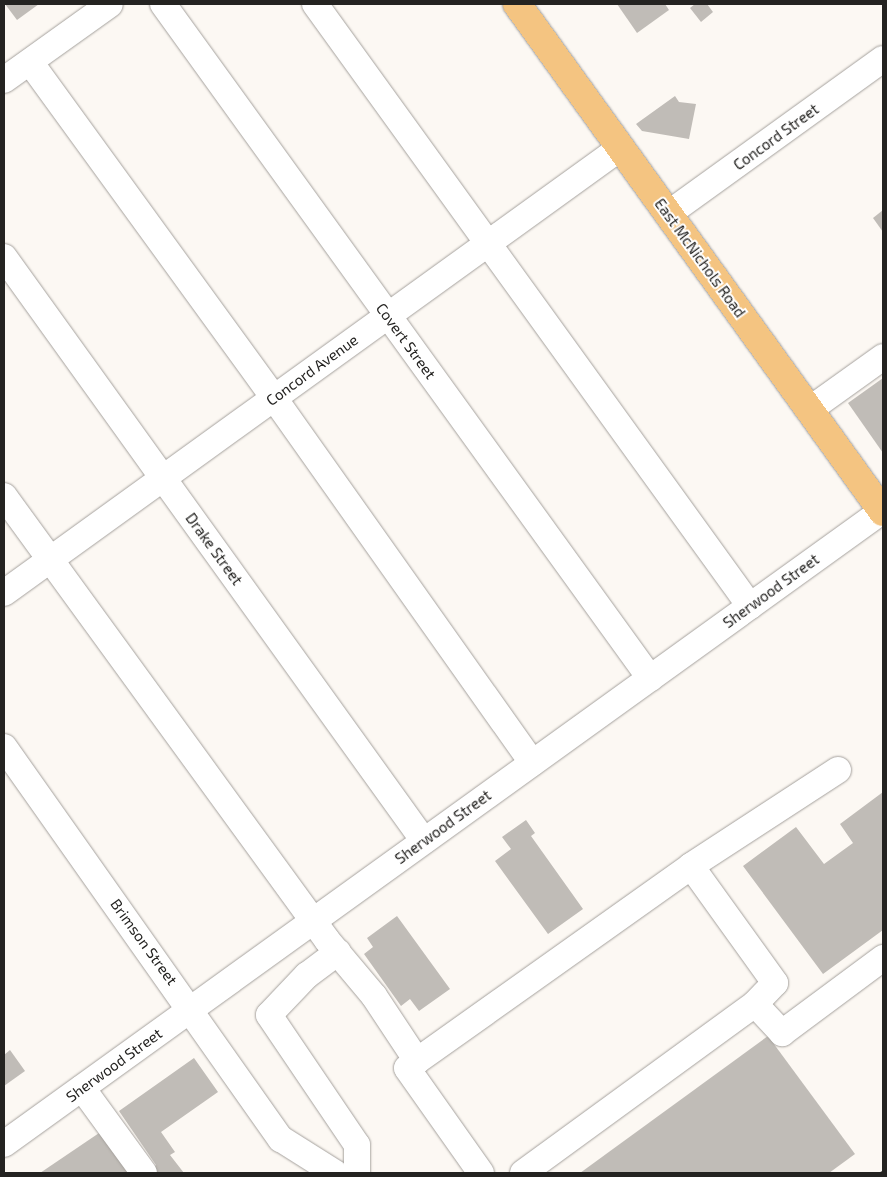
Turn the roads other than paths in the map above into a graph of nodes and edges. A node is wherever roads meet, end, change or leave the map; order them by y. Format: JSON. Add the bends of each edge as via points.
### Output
{"nodes":[{"id":1,"x":110,"y":4,"type":"edge"},
{"id":2,"x":163,"y":4,"type":"edge"},
{"id":3,"x":315,"y":4,"type":"edge"},
{"id":4,"x":524,"y":6,"type":"edge"},
{"id":5,"x":883,"y":59,"type":"edge"},
{"id":6,"x":12,"y":71,"type":"edge"},
{"id":7,"x":620,"y":148,"type":"junction"},
{"id":8,"x":668,"y":214,"type":"junction"},
{"id":9,"x":487,"y":244,"type":"junction"},
{"id":10,"x":4,"y":258,"type":"edge"},
{"id":11,"x":388,"y":315,"type":"junction"},
{"id":12,"x":883,"y":357,"type":"edge"},
{"id":13,"x":274,"y":398,"type":"junction"},
{"id":14,"x":809,"y":410,"type":"junction"},
{"id":15,"x":162,"y":478,"type":"junction"},
{"id":16,"x":4,"y":496,"type":"edge"},
{"id":17,"x":883,"y":512,"type":"edge"},
{"id":18,"x":50,"y":560,"type":"junction"},
{"id":19,"x":4,"y":593,"type":"edge"},
{"id":20,"x":750,"y":606,"type":"junction"},
{"id":21,"x":650,"y":678,"type":"junction"},
{"id":22,"x":4,"y":746,"type":"edge"},
{"id":23,"x":532,"y":763,"type":"junction"},
{"id":24,"x":838,"y":770,"type":"dead end"},
{"id":25,"x":424,"y":841,"type":"junction"},
{"id":26,"x":691,"y":866,"type":"junction"},
{"id":27,"x":302,"y":928,"type":"junction"},
{"id":28,"x":338,"y":952,"type":"junction"},
{"id":29,"x":883,"y":958,"type":"edge"},
{"id":30,"x":316,"y":968,"type":"junction"},
{"id":31,"x":755,"y":1004,"type":"junction"},
{"id":32,"x":192,"y":1008,"type":"junction"},
{"id":33,"x":417,"y":1061,"type":"junction"},
{"id":34,"x":82,"y":1088,"type":"junction"},
{"id":35,"x":4,"y":1144,"type":"edge"},
{"id":36,"x":144,"y":1173,"type":"edge"},
{"id":37,"x":335,"y":1173,"type":"edge"},
{"id":38,"x":357,"y":1173,"type":"edge"},
{"id":39,"x":481,"y":1173,"type":"edge"},
{"id":40,"x":523,"y":1173,"type":"edge"}],
"edges":[{"from":1,"to":6,"type":"street"},
{"from":2,"to":11,"type":"street","name":"Covert Street"},
{"from":3,"to":9,"type":"street"},
{"from":4,"to":7,"type":"main road","name":"East McNichols Road"},
{"from":5,"to":8,"type":"street","name":"Concord Street"},
{"from":6,"to":13,"type":"street"},
{"from":7,"to":8,"type":"main road","name":"East McNichols Road"},
{"from":7,"to":9,"type":"street","name":"Concord Avenue"},
{"from":8,"to":14,"type":"main road","name":"East McNichols Road"},
{"from":9,"to":11,"type":"street","name":"Concord Avenue"},
{"from":9,"to":20,"type":"street"},
{"from":10,"to":15,"type":"street","name":"Drake Street"},
{"from":11,"to":13,"type":"street","name":"Concord Avenue"},
{"from":11,"to":21,"type":"street","name":"Covert Street"},
{"from":12,"to":14,"type":"street"},
{"from":13,"to":15,"type":"street","name":"Concord Avenue"},
{"from":13,"to":23,"type":"street"},
{"from":14,"to":17,"type":"main road","name":"East McNichols Road"},
{"from":15,"to":18,"type":"street","name":"Concord Avenue"},
{"from":15,"to":25,"type":"street","name":"Drake Street"},
{"from":16,"to":18,"type":"street"},
{"from":17,"to":20,"type":"street","name":"Sherwood Street"},
{"from":18,"to":19,"type":"street","name":"Concord Avenue"},
{"from":18,"to":27,"type":"street"},
{"from":20,"to":21,"type":"street","name":"Sherwood Street"},
{"from":21,"to":23,"type":"street","name":"Sherwood Street"},
{"from":22,"to":32,"type":"street","name":"Brimson Street"},
{"from":23,"to":25,"type":"street","name":"Sherwood Street"},
{"from":24,"to":26,"type":"street"},
{"from":25,"to":27,"type":"street","name":"Sherwood Street"},
{"from":26,"to":31,"type":"street","via":[[776,983]]},
{"from":26,"to":33,"type":"street"},
{"from":27,"to":28,"type":"street"},
{"from":27,"to":30,"type":"street"},
{"from":27,"to":32,"type":"street","name":"Sherwood Street"},
{"from":28,"to":30,"type":"street"},
{"from":28,"to":33,"type":"street","via":[[374,996]]},
{"from":29,"to":31,"type":"street","via":[[782,1034]]},
{"from":30,"to":38,"type":"street","via":[[269,1014],[357,1145]]},
{"from":31,"to":40,"type":"street"},
{"from":32,"to":34,"type":"street","name":"Sherwood Street"},
{"from":32,"to":37,"type":"street","name":"Brimson Street","via":[[281,1138]]},
{"from":33,"to":39,"type":"street","via":[[407,1068]]},
{"from":34,"to":35,"type":"street","name":"Sherwood Street"},
{"from":34,"to":36,"type":"street"}]}
